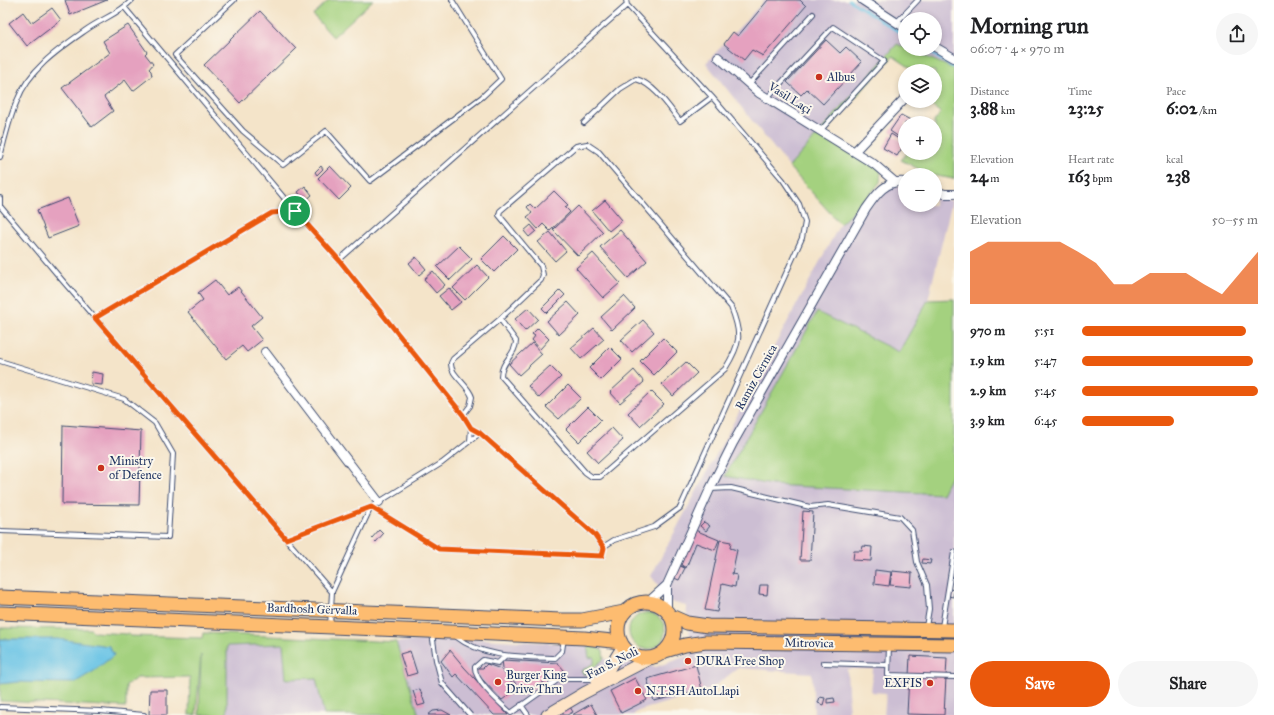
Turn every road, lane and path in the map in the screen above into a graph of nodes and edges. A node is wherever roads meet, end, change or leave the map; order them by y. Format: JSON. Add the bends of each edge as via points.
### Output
{"nodes":[{"id":1,"x":132,"y":0,"type":"edge"},
{"id":2,"x":234,"y":0,"type":"edge"},
{"id":3,"x":452,"y":0,"type":"edge"},
{"id":4,"x":862,"y":0,"type":"edge"},
{"id":5,"x":918,"y":0,"type":"edge"},
{"id":6,"x":627,"y":2,"type":"edge"},
{"id":7,"x":124,"y":8,"type":"junction"},
{"id":8,"x":813,"y":14,"type":"dead end"},
{"id":9,"x":897,"y":22,"type":"joint"},
{"id":10,"x":942,"y":50,"type":"edge"},
{"id":11,"x":718,"y":57,"type":"dead end"},
{"id":12,"x":954,"y":58,"type":"edge"},
{"id":13,"x":748,"y":84,"type":"junction"},
{"id":14,"x":712,"y":97,"type":"junction"},
{"id":15,"x":767,"y":98,"type":"junction"},
{"id":16,"x":898,"y":106,"type":"edge"},
{"id":17,"x":584,"y":123,"type":"dead end"},
{"id":18,"x":820,"y":131,"type":"junction"},
{"id":19,"x":855,"y":152,"type":"junction"},
{"id":20,"x":0,"y":157,"type":"edge"},
{"id":21,"x":895,"y":182,"type":"joint"},
{"id":22,"x":942,"y":193,"type":"edge"},
{"id":23,"x":954,"y":194,"type":"edge"},
{"id":24,"x":0,"y":198,"type":"edge"},
{"id":25,"x":295,"y":211,"type":"junction"},
{"id":26,"x":339,"y":260,"type":"junction"},
{"id":27,"x":95,"y":318,"type":"junction"},
{"id":28,"x":500,"y":320,"type":"junction"},
{"id":29,"x":265,"y":352,"type":"dead end"},
{"id":30,"x":0,"y":361,"type":"edge"},
{"id":31,"x":463,"y":415,"type":"junction"},
{"id":32,"x":471,"y":428,"type":"junction"},
{"id":33,"x":480,"y":433,"type":"junction"},
{"id":34,"x":470,"y":440,"type":"junction"},
{"id":35,"x":710,"y":489,"type":"junction"},
{"id":36,"x":379,"y":502,"type":"junction"},
{"id":37,"x":371,"y":507,"type":"junction"},
{"id":38,"x":0,"y":532,"type":"edge"},
{"id":39,"x":286,"y":539,"type":"junction"},
{"id":40,"x":604,"y":548,"type":"junction"},
{"id":41,"x":954,"y":552,"type":"edge"},
{"id":42,"x":667,"y":585,"type":"junction"},
{"id":43,"x":332,"y":592,"type":"junction"},
{"id":44,"x":0,"y":597,"type":"edge"},
{"id":45,"x":648,"y":602,"type":"junction"},
{"id":46,"x":331,"y":610,"type":"junction"},
{"id":47,"x":624,"y":612,"type":"junction"},
{"id":48,"x":0,"y":613,"type":"edge"},
{"id":49,"x":669,"y":614,"type":"junction"},
{"id":50,"x":330,"y":627,"type":"junction"},
{"id":51,"x":926,"y":629,"type":"junction"},
{"id":52,"x":948,"y":630,"type":"edge"},
{"id":53,"x":432,"y":631,"type":"junction"},
{"id":54,"x":450,"y":632,"type":"junction"},
{"id":55,"x":564,"y":638,"type":"junction"},
{"id":56,"x":622,"y":644,"type":"junction"},
{"id":57,"x":889,"y":645,"type":"junction"},
{"id":58,"x":954,"y":645,"type":"edge"},
{"id":59,"x":665,"y":651,"type":"junction"},
{"id":60,"x":505,"y":656,"type":"junction"},
{"id":61,"x":653,"y":657,"type":"junction"},
{"id":62,"x":823,"y":664,"type":"dead end"},
{"id":63,"x":888,"y":665,"type":"junction"},
{"id":64,"x":954,"y":677,"type":"edge"},
{"id":65,"x":599,"y":680,"type":"junction"},
{"id":66,"x":584,"y":692,"type":"junction"},
{"id":67,"x":521,"y":705,"type":"junction"},
{"id":68,"x":0,"y":707,"type":"edge"},
{"id":69,"x":144,"y":715,"type":"edge"},
{"id":70,"x":470,"y":715,"type":"edge"},
{"id":71,"x":528,"y":715,"type":"edge"},
{"id":72,"x":547,"y":715,"type":"edge"}],
"edges":[{"from":1,"to":7,"type":"lane"},
{"from":2,"to":3,"type":"lane","via":[[175,55],[243,131],[283,166],[326,131],[370,181],[482,97],[501,79]]},
{"from":4,"to":9,"type":"street"},
{"from":5,"to":9,"type":"lane"},
{"from":6,"to":14,"type":"lane"},
{"from":6,"to":26,"type":"lane"},
{"from":7,"to":20,"type":"lane","via":[[88,29],[45,61],[32,76],[17,100]]},
{"from":7,"to":25,"type":"lane"},
{"from":8,"to":13,"type":"lane"},
{"from":10,"to":12,"type":"street"},
{"from":11,"to":13,"type":"street","name":"Vasil Laçi"},
{"from":13,"to":15,"type":"street","name":"Vasil Laçi"},
{"from":14,"to":17,"type":"lane","via":[[680,121],[649,86],[636,79],[620,89]]},
{"from":14,"to":40,"type":"lane","via":[[799,204],[805,222],[802,238],[680,508],[654,527],[614,540]]},
{"from":15,"to":18,"type":"street","name":"Vasil Laçi"},
{"from":15,"to":18,"type":"lane","via":[[833,27],[884,61]]},
{"from":16,"to":19,"type":"street"},
{"from":18,"to":19,"type":"street","name":"Vasil Laçi"},
{"from":19,"to":21,"type":"street","name":"Vasil Laçi"},
{"from":21,"to":35,"type":"street","name":"Ramiz Cërnica","via":[[882,189],[866,209],[757,400]]},
{"from":22,"to":23,"type":"street"},
{"from":24,"to":27,"type":"lane","via":[[0,206]]},
{"from":25,"to":26,"type":"lane"},
{"from":25,"to":27,"type":"lane","via":[[272,213]]},
{"from":26,"to":31,"type":"lane"},
{"from":27,"to":39,"type":"lane"},
{"from":28,"to":28,"type":"lane","via":[[516,341],[514,351],[501,369],[501,376],[592,477],[600,477],[610,469],[725,369],[737,349],[739,335],[738,324],[731,307],[599,152],[588,144],[576,146],[500,211],[499,216],[543,272],[541,280]]},
{"from":28,"to":31,"type":"lane","via":[[451,363],[453,371],[466,385],[472,397],[470,406]]},
{"from":29,"to":36,"type":"street"},
{"from":30,"to":38,"type":"lane","via":[[124,399],[155,423],[173,454],[168,537]]},
{"from":31,"to":32,"type":"lane"},
{"from":32,"to":33,"type":"lane"},
{"from":32,"to":34,"type":"lane"},
{"from":33,"to":34,"type":"lane"},
{"from":33,"to":40,"type":"lane","via":[[595,535]]},
{"from":34,"to":36,"type":"lane","via":[[442,464]]},
{"from":35,"to":42,"type":"street","name":"Ramiz Cërnica"},
{"from":35,"to":51,"type":"lane","via":[[731,488],[810,507],[828,505],[900,517],[912,530],[917,562],[927,585],[929,609]]},
{"from":36,"to":37,"type":"lane"},
{"from":37,"to":39,"type":"lane"},
{"from":37,"to":40,"type":"lane","via":[[439,549],[602,556]]},
{"from":37,"to":43,"type":"lane"},
{"from":39,"to":43,"type":"lane"},
{"from":41,"to":52,"type":"lane"},
{"from":42,"to":45,"type":"street","name":"Ramiz Cërnica"},
{"from":42,"to":49,"type":"street"},
{"from":43,"to":46,"type":"lane"},
{"from":44,"to":46,"type":"highway","name":"Bardhosh Gërvalla"},
{"from":45,"to":47,"type":"highway","via":[[635,604]]},
{"from":45,"to":49,"type":"highway","via":[[662,607]]},
{"from":46,"to":47,"type":"highway","name":"Bardhosh Gërvalla","via":[[582,620]]},
{"from":46,"to":50,"type":"lane"},
{"from":47,"to":56,"type":"highway","via":[[618,627]]},
{"from":48,"to":50,"type":"highway","name":"Bardhosh Gërvalla"},
{"from":49,"to":51,"type":"highway","name":"Mitrovica","via":[[687,623],[708,626]]},
{"from":49,"to":59,"type":"highway","via":[[674,625],[674,635]]},
{"from":50,"to":53,"type":"highway","name":"Bardhosh Gërvalla"},
{"from":51,"to":52,"type":"highway","name":"Mitrovica"},
{"from":53,"to":54,"type":"highway","name":"Bardhosh Gërvalla"},
{"from":53,"to":70,"type":"lane","via":[[442,683]]},
{"from":54,"to":55,"type":"highway","name":"Bardhosh Gërvalla"},
{"from":54,"to":60,"type":"lane","via":[[466,644]]},
{"from":55,"to":56,"type":"highway","name":"Bardhosh Gërvalla"},
{"from":55,"to":60,"type":"lane","via":[[562,651],[555,658]]},
{"from":56,"to":61,"type":"highway","via":[[636,656]]},
{"from":56,"to":65,"type":"main road","via":[[612,665]]},
{"from":57,"to":58,"type":"highway","name":"Mitrovica"},
{"from":57,"to":59,"type":"highway","name":"Mitrovica","via":[[706,642]]},
{"from":57,"to":63,"type":"lane"},
{"from":59,"to":61,"type":"highway"},
{"from":60,"to":67,"type":"lane","via":[[498,663],[483,660],[475,667],[475,671],[482,683],[511,713]]},
{"from":61,"to":66,"type":"main road","name":"Fan S. Noli"},
{"from":62,"to":63,"type":"lane"},
{"from":63,"to":64,"type":"lane","via":[[888,675]]},
{"from":65,"to":66,"type":"main road"},
{"from":65,"to":67,"type":"lane","via":[[559,679]]},
{"from":66,"to":72,"type":"main road"},
{"from":67,"to":71,"type":"lane"},
{"from":68,"to":69,"type":"lane"}]}
